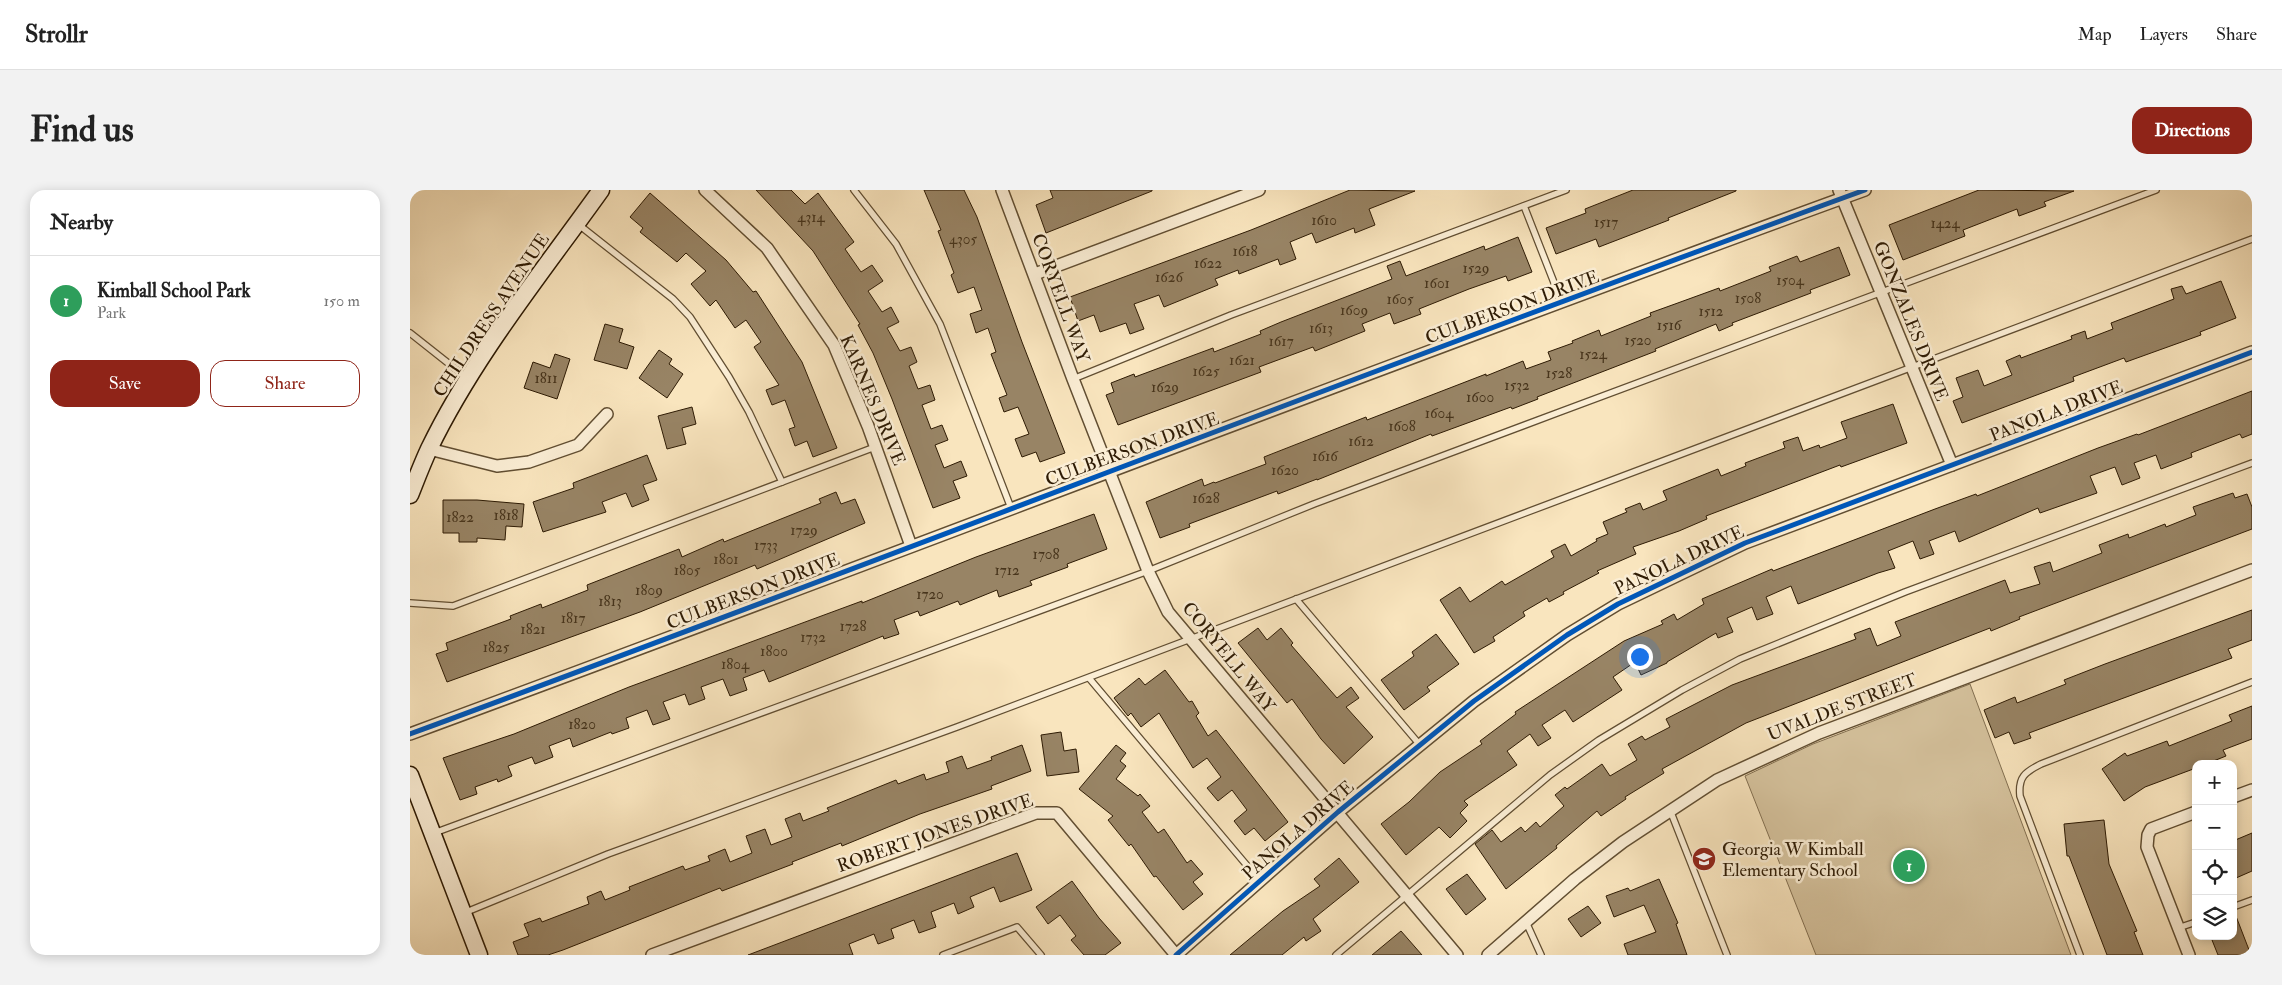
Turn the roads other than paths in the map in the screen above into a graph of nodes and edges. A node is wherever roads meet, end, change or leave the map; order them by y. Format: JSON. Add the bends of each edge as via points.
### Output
{"nodes":[{"id":1,"x":601,"y":190,"type":"edge"},
{"id":2,"x":705,"y":190,"type":"edge"},
{"id":3,"x":854,"y":190,"type":"edge"},
{"id":4,"x":1002,"y":190,"type":"edge"},
{"id":5,"x":1259,"y":190,"type":"edge"},
{"id":6,"x":1566,"y":190,"type":"edge"},
{"id":7,"x":1865,"y":190,"type":"edge"},
{"id":8,"x":2156,"y":190,"type":"edge"},
{"id":9,"x":1840,"y":194,"type":"edge"},
{"id":10,"x":1524,"y":206,"type":"junction"},
{"id":11,"x":577,"y":223,"type":"junction"},
{"id":12,"x":2252,"y":240,"type":"edge"},
{"id":13,"x":1035,"y":274,"type":"junction"},
{"id":14,"x":1879,"y":291,"type":"junction"},
{"id":15,"x":1562,"y":303,"type":"junction"},
{"id":16,"x":410,"y":333,"type":"edge"},
{"id":17,"x":2252,"y":352,"type":"edge"},
{"id":18,"x":1911,"y":367,"type":"junction"},
{"id":19,"x":468,"y":379,"type":"junction"},
{"id":20,"x":1073,"y":379,"type":"junction"},
{"id":21,"x":607,"y":414,"type":"dead end"},
{"id":22,"x":876,"y":447,"type":"junction"},
{"id":23,"x":429,"y":449,"type":"junction"},
{"id":24,"x":2252,"y":463,"type":"edge"},
{"id":25,"x":1952,"y":466,"type":"junction"},
{"id":26,"x":1110,"y":472,"type":"junction"},
{"id":27,"x":782,"y":482,"type":"junction"},
{"id":28,"x":410,"y":495,"type":"edge"},
{"id":29,"x":1011,"y":508,"type":"junction"},
{"id":30,"x":911,"y":546,"type":"junction"},
{"id":31,"x":2252,"y":570,"type":"edge"},
{"id":32,"x":1148,"y":571,"type":"junction"},
{"id":33,"x":1296,"y":598,"type":"junction"},
{"id":34,"x":410,"y":602,"type":"edge"},
{"id":35,"x":1190,"y":638,"type":"junction"},
{"id":36,"x":1089,"y":678,"type":"junction"},
{"id":37,"x":2252,"y":682,"type":"edge"},
{"id":38,"x":410,"y":734,"type":"edge"},
{"id":39,"x":1420,"y":745,"type":"junction"},
{"id":40,"x":410,"y":775,"type":"edge"},
{"id":41,"x":2252,"y":790,"type":"edge"},
{"id":42,"x":414,"y":792,"type":"edge"},
{"id":43,"x":2237,"y":796,"type":"edge"},
{"id":44,"x":1670,"y":810,"type":"junction"},
{"id":45,"x":1338,"y":812,"type":"junction"},
{"id":46,"x":2192,"y":813,"type":"edge"},
{"id":47,"x":433,"y":834,"type":"junction"},
{"id":48,"x":1260,"y":881,"type":"junction"},
{"id":49,"x":1406,"y":895,"type":"junction"},
{"id":50,"x":2252,"y":900,"type":"edge"},
{"id":51,"x":2237,"y":906,"type":"edge"},
{"id":52,"x":463,"y":914,"type":"junction"},
{"id":53,"x":1526,"y":922,"type":"junction"},
{"id":54,"x":2192,"y":923,"type":"edge"},
{"id":55,"x":2178,"y":928,"type":"junction"},
{"id":56,"x":479,"y":955,"type":"edge"},
{"id":57,"x":652,"y":955,"type":"edge"},
{"id":58,"x":943,"y":955,"type":"edge"},
{"id":59,"x":1042,"y":955,"type":"edge"},
{"id":60,"x":1176,"y":955,"type":"edge"},
{"id":61,"x":1336,"y":955,"type":"edge"},
{"id":62,"x":1457,"y":955,"type":"edge"},
{"id":63,"x":1488,"y":955,"type":"edge"},
{"id":64,"x":1541,"y":955,"type":"edge"},
{"id":65,"x":1727,"y":955,"type":"edge"},
{"id":66,"x":2080,"y":955,"type":"edge"},
{"id":67,"x":2189,"y":955,"type":"edge"}],
"edges":[{"from":1,"to":11,"type":"street","name":"CHILDRESS AVENUE"},
{"from":2,"to":22,"type":"street","name":"KARNES DRIVE","via":[[767,248],[834,345]]},
{"from":3,"to":29,"type":"lane","via":[[896,244],[940,324]]},
{"from":4,"to":13,"type":"street","name":"CORYELL WAY"},
{"from":5,"to":13,"type":"street"},
{"from":6,"to":10,"type":"lane"},
{"from":7,"to":9,"type":"street","name":"CULBERSON DRIVE"},
{"from":8,"to":14,"type":"lane"},
{"from":9,"to":14,"type":"street","name":"GONZALES DRIVE"},
{"from":9,"to":15,"type":"street","name":"CULBERSON DRIVE"},
{"from":10,"to":15,"type":"lane"},
{"from":10,"to":20,"type":"lane","via":[[1231,315]]},
{"from":11,"to":19,"type":"street","name":"CHILDRESS AVENUE"},
{"from":11,"to":27,"type":"lane","via":[[673,299],[690,318],[749,412]]},
{"from":12,"to":18,"type":"lane"},
{"from":13,"to":20,"type":"street","name":"CORYELL WAY"},
{"from":14,"to":18,"type":"street","name":"GONZALES DRIVE"},
{"from":14,"to":32,"type":"lane","via":[[1314,504]]},
{"from":15,"to":26,"type":"street","name":"CULBERSON DRIVE"},
{"from":16,"to":19,"type":"lane"},
{"from":17,"to":25,"type":"street","name":"PANOLA DRIVE"},
{"from":18,"to":25,"type":"street","name":"GONZALES DRIVE"},
{"from":18,"to":33,"type":"lane"},
{"from":19,"to":23,"type":"street","name":"CHILDRESS AVENUE"},
{"from":20,"to":26,"type":"street","name":"CORYELL WAY"},
{"from":21,"to":23,"type":"street","via":[[578,445],[529,462],[497,466]]},
{"from":22,"to":27,"type":"lane"},
{"from":22,"to":30,"type":"street","name":"KARNES DRIVE"},
{"from":23,"to":28,"type":"street","name":"CHILDRESS AVENUE"},
{"from":24,"to":49,"type":"lane","via":[[1905,592],[1740,659],[1599,740],[1557,770]]},
{"from":25,"to":39,"type":"street","name":"PANOLA DRIVE","via":[[1745,543],[1618,604],[1567,634]]},
{"from":26,"to":29,"type":"street","name":"CULBERSON DRIVE"},
{"from":26,"to":32,"type":"street","name":"CORYELL WAY"},
{"from":27,"to":34,"type":"lane","via":[[453,606]]},
{"from":29,"to":30,"type":"street","name":"CULBERSON DRIVE"},
{"from":30,"to":38,"type":"street","name":"CULBERSON DRIVE"},
{"from":31,"to":44,"type":"street","name":"UVALDE STREET","via":[[1819,733],[1716,780]]},
{"from":32,"to":35,"type":"street","name":"CORYELL WAY","via":[[1168,612]]},
{"from":32,"to":47,"type":"lane"},
{"from":33,"to":35,"type":"lane"},
{"from":33,"to":39,"type":"lane"},
{"from":35,"to":36,"type":"lane"},
{"from":35,"to":45,"type":"street","name":"CORYELL WAY"},
{"from":36,"to":48,"type":"lane"},
{"from":36,"to":52,"type":"lane","via":[[608,854]]},
{"from":37,"to":66,"type":"lane","via":[[2041,764],[2026,771],[2022,777],[2020,796]]},
{"from":39,"to":45,"type":"street","name":"PANOLA DRIVE"},
{"from":40,"to":42,"type":"street"},
{"from":41,"to":43,"type":"street"},
{"from":42,"to":47,"type":"street"},
{"from":44,"to":53,"type":"street","name":"UVALDE STREET","via":[[1575,879]]},
{"from":44,"to":65,"type":"lane"},
{"from":45,"to":48,"type":"street","name":"PANOLA DRIVE"},
{"from":45,"to":49,"type":"street","name":"CORYELL WAY"},
{"from":46,"to":55,"type":"street","via":[[2151,828],[2148,835],[2147,847]]},
{"from":47,"to":52,"type":"street"},
{"from":48,"to":60,"type":"street","name":"PANOLA DRIVE"},
{"from":49,"to":61,"type":"lane"},
{"from":49,"to":62,"type":"street","name":"CORYELL WAY"},
{"from":50,"to":51,"type":"lane"},
{"from":52,"to":56,"type":"street"},
{"from":53,"to":63,"type":"street","name":"UVALDE STREET"},
{"from":53,"to":64,"type":"lane"},
{"from":54,"to":55,"type":"lane"},
{"from":55,"to":67,"type":"street"},
{"from":57,"to":60,"type":"street","name":"ROBERT JONES DRIVE","via":[[1036,813],[1057,813]]},
{"from":58,"to":59,"type":"lane","via":[[1017,927]]}]}
